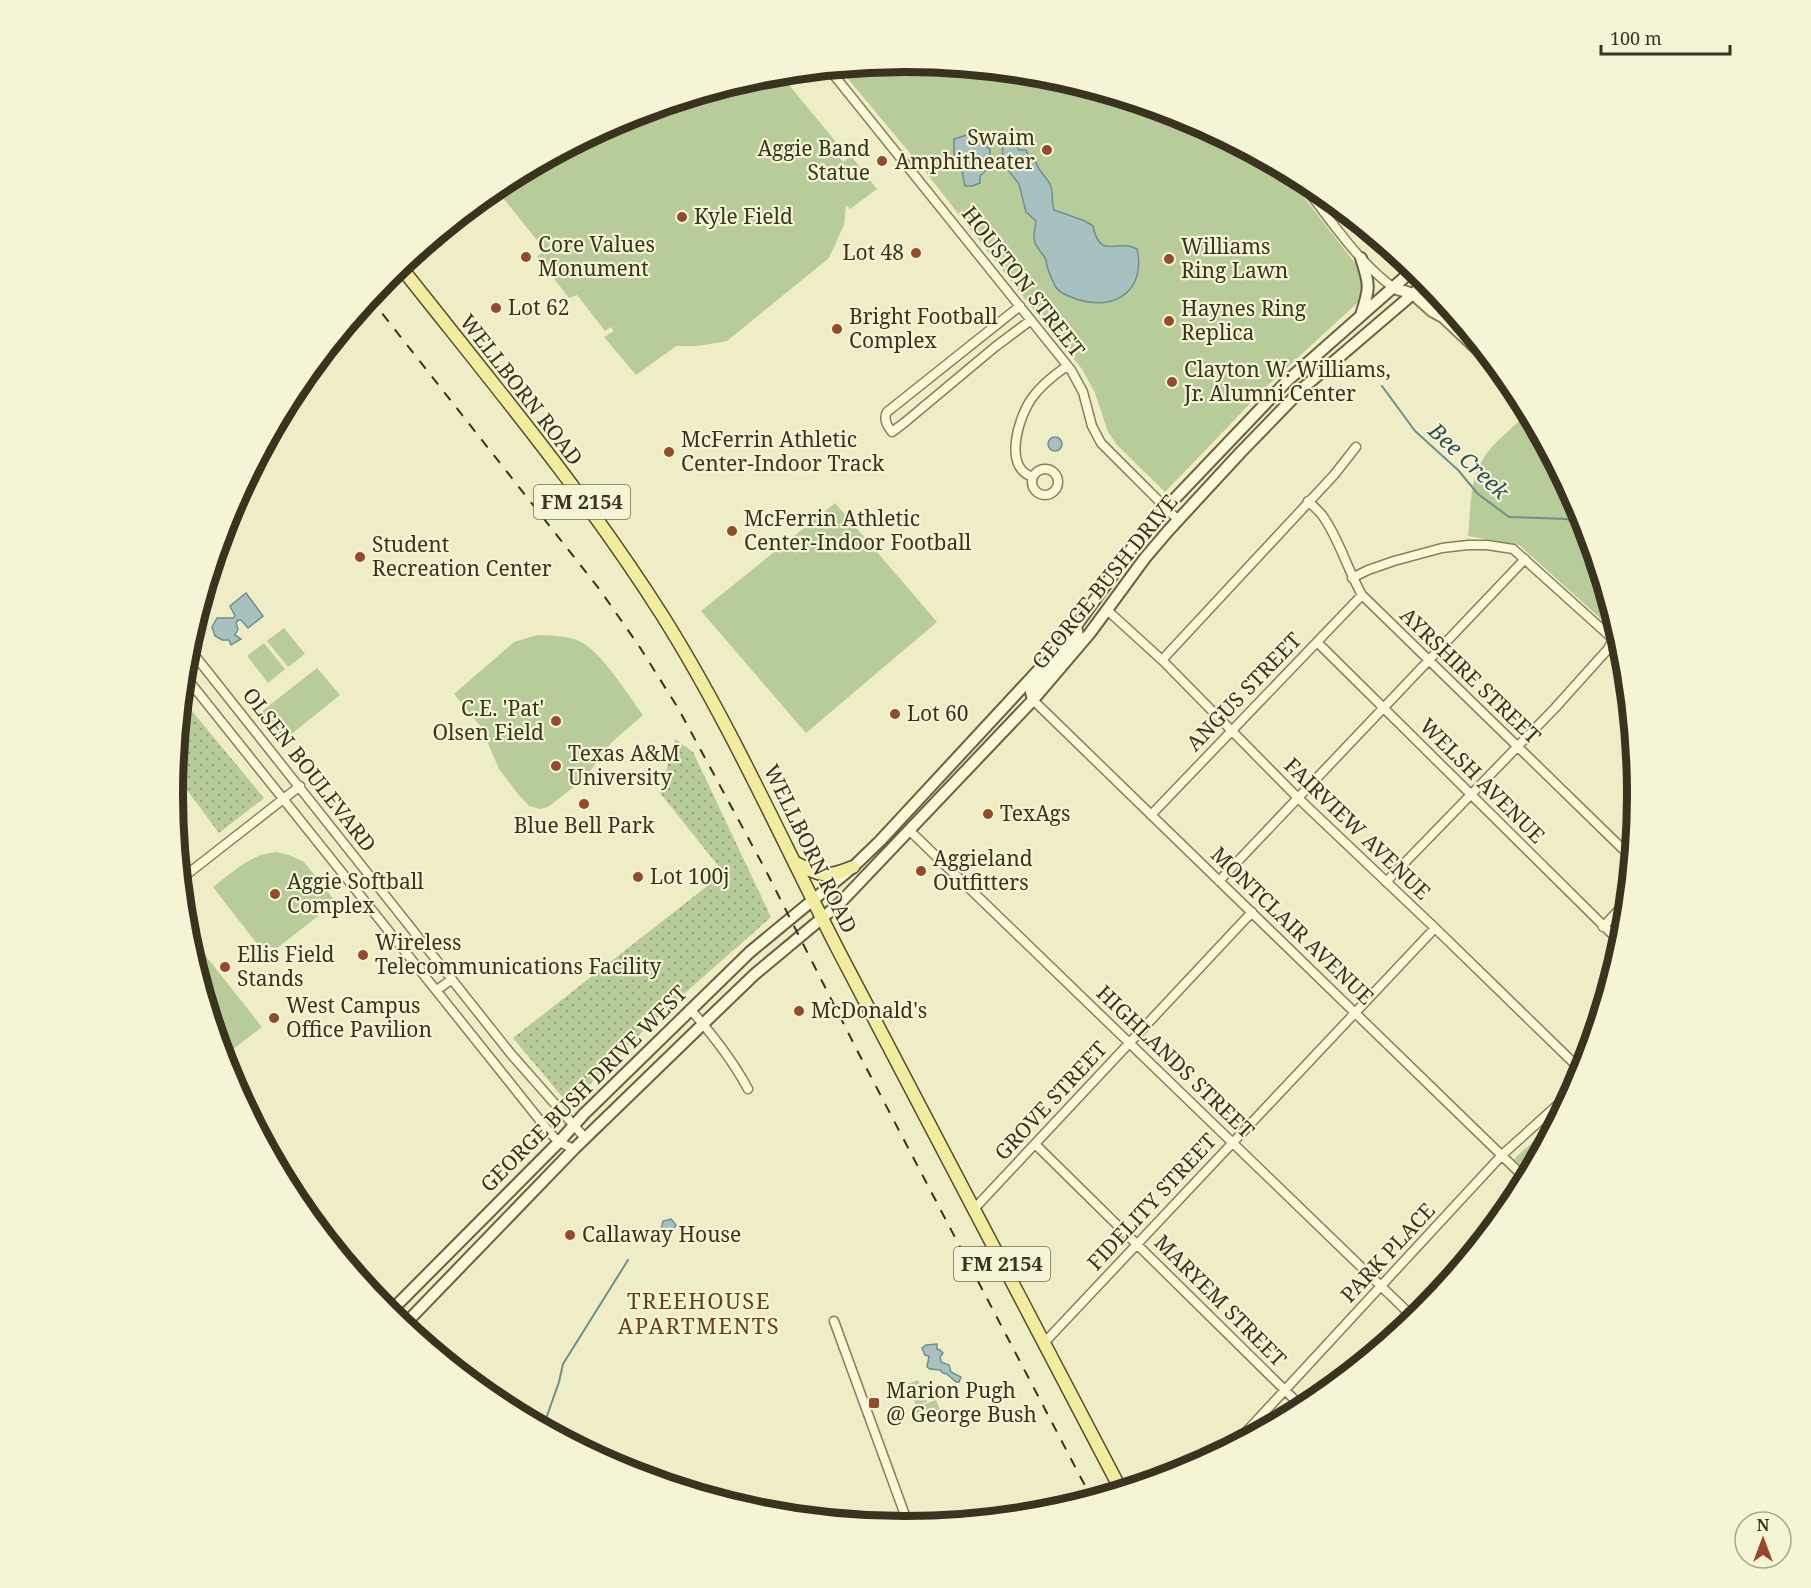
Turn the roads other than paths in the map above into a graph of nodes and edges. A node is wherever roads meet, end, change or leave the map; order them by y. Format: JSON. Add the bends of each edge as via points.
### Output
{"nodes":[{"id":1,"x":835,"y":76,"type":"edge"},
{"id":2,"x":1315,"y":200,"type":"edge"},
{"id":3,"x":1361,"y":258,"type":"junction"},
{"id":4,"x":406,"y":273,"type":"edge"},
{"id":5,"x":1408,"y":275,"type":"edge"},
{"id":6,"x":1412,"y":279,"type":"edge"},
{"id":7,"x":1394,"y":288,"type":"junction"},
{"id":8,"x":1420,"y":288,"type":"edge"},
{"id":9,"x":1413,"y":294,"type":"junction"},
{"id":10,"x":1020,"y":306,"type":"junction"},
{"id":11,"x":1360,"y":318,"type":"junction"},
{"id":12,"x":1031,"y":320,"type":"junction"},
{"id":13,"x":1458,"y":330,"type":"edge"},
{"id":14,"x":1067,"y":366,"type":"junction"},
{"id":15,"x":1356,"y":447,"type":"dead end"},
{"id":16,"x":1033,"y":477,"type":"dead end"},
{"id":17,"x":1308,"y":501,"type":"junction"},
{"id":18,"x":1165,"y":509,"type":"junction"},
{"id":19,"x":1178,"y":520,"type":"junction"},
{"id":20,"x":1525,"y":559,"type":"junction"},
{"id":21,"x":1352,"y":578,"type":"junction"},
{"id":22,"x":1362,"y":595,"type":"junction"},
{"id":23,"x":1107,"y":610,"type":"junction"},
{"id":24,"x":1076,"y":626,"type":"junction"},
{"id":25,"x":1610,"y":634,"type":"edge"},
{"id":26,"x":1317,"y":642,"type":"junction"},
{"id":27,"x":1612,"y":646,"type":"edge"},
{"id":28,"x":196,"y":657,"type":"edge"},
{"id":29,"x":1162,"y":660,"type":"junction"},
{"id":30,"x":1429,"y":660,"type":"junction"},
{"id":31,"x":192,"y":685,"type":"edge"},
{"id":32,"x":1033,"y":700,"type":"junction"},
{"id":33,"x":1384,"y":708,"type":"junction"},
{"id":34,"x":1232,"y":731,"type":"junction"},
{"id":35,"x":1517,"y":747,"type":"junction"},
{"id":36,"x":300,"y":786,"type":"junction"},
{"id":37,"x":1470,"y":795,"type":"junction"},
{"id":38,"x":1298,"y":798,"type":"junction"},
{"id":39,"x":282,"y":799,"type":"junction"},
{"id":40,"x":1151,"y":815,"type":"junction"},
{"id":41,"x":910,"y":831,"type":"junction"},
{"id":42,"x":1625,"y":851,"type":"edge"},
{"id":43,"x":796,"y":862,"type":"junction"},
{"id":44,"x":853,"y":867,"type":"junction"},
{"id":45,"x":188,"y":873,"type":"edge"},
{"id":46,"x":1219,"y":881,"type":"junction"},
{"id":47,"x":1386,"y":882,"type":"junction"},
{"id":48,"x":813,"y":900,"type":"junction"},
{"id":49,"x":1618,"y":911,"type":"edge"},
{"id":50,"x":1252,"y":912,"type":"junction"},
{"id":51,"x":822,"y":918,"type":"junction"},
{"id":52,"x":1603,"y":927,"type":"junction"},
{"id":53,"x":1435,"y":928,"type":"junction"},
{"id":54,"x":1614,"y":937,"type":"edge"},
{"id":55,"x":452,"y":979,"type":"junction"},
{"id":56,"x":437,"y":990,"type":"junction"},
{"id":57,"x":690,"y":1010,"type":"junction"},
{"id":58,"x":1356,"y":1013,"type":"junction"},
{"id":59,"x":703,"y":1024,"type":"junction"},
{"id":60,"x":1129,"y":1043,"type":"junction"},
{"id":61,"x":1575,"y":1064,"type":"edge"},
{"id":62,"x":748,"y":1089,"type":"dead end"},
{"id":63,"x":1556,"y":1106,"type":"edge"},
{"id":64,"x":573,"y":1126,"type":"junction"},
{"id":65,"x":585,"y":1138,"type":"junction"},
{"id":66,"x":559,"y":1142,"type":"junction"},
{"id":67,"x":1233,"y":1143,"type":"junction"},
{"id":68,"x":1035,"y":1144,"type":"junction"},
{"id":69,"x":574,"y":1149,"type":"junction"},
{"id":70,"x":1502,"y":1155,"type":"junction"},
{"id":71,"x":1520,"y":1172,"type":"edge"},
{"id":72,"x":974,"y":1209,"type":"junction"},
{"id":73,"x":1137,"y":1245,"type":"junction"},
{"id":74,"x":1381,"y":1286,"type":"junction"},
{"id":75,"x":396,"y":1306,"type":"edge"},
{"id":76,"x":1408,"y":1312,"type":"edge"},
{"id":77,"x":410,"y":1319,"type":"edge"},
{"id":78,"x":834,"y":1321,"type":"dead end"},
{"id":79,"x":1044,"y":1343,"type":"junction"},
{"id":80,"x":1285,"y":1390,"type":"junction"},
{"id":81,"x":1296,"y":1401,"type":"edge"},
{"id":82,"x":1250,"y":1428,"type":"edge"},
{"id":83,"x":1118,"y":1484,"type":"edge"},
{"id":84,"x":905,"y":1516,"type":"edge"}],
"edges":[{"from":1,"to":10,"type":"street","name":"HOUSTON STREET"},
{"from":2,"to":3,"type":"street"},
{"from":3,"to":7,"type":"street"},
{"from":3,"to":11,"type":"main road","via":[[1368,292]]},
{"from":4,"to":43,"type":"main road","name":"WELLBORN ROAD","number":"FM 2154","via":[[625,560],[698,674]]},
{"from":5,"to":7,"type":"main road","name":"GEORGE BUSH DRIVE"},
{"from":6,"to":9,"type":"main road"},
{"from":7,"to":9,"type":"main road"},
{"from":7,"to":11,"type":"main road","name":"GEORGE BUSH DRIVE"},
{"from":8,"to":9,"type":"main road","name":"GEORGE BUSH DRIVE"},
{"from":9,"to":13,"type":"main road"},
{"from":9,"to":19,"type":"main road","name":"GEORGE BUSH DRIVE","via":[[1303,388]]},
{"from":10,"to":12,"type":"street","name":"HOUSTON STREET"},
{"from":10,"to":12,"type":"street","via":[[886,412],[887,426],[892,432]]},
{"from":11,"to":18,"type":"main road","name":"GEORGE BUSH DRIVE","via":[[1287,381]]},
{"from":12,"to":14,"type":"street","name":"HOUSTON STREET"},
{"from":14,"to":16,"type":"street","via":[[1035,394],[1019,425],[1016,460],[1020,469]]},
{"from":14,"to":18,"type":"street","name":"HOUSTON STREET","via":[[1083,392],[1101,443]]},
{"from":15,"to":17,"type":"street"},
{"from":17,"to":21,"type":"street","name":"AYRSHIRE STREET","via":[[1331,531]]},
{"from":17,"to":29,"type":"street"},
{"from":18,"to":19,"type":"street","name":"HOUSTON STREET"},
{"from":18,"to":24,"type":"main road","name":"GEORGE BUSH DRIVE"},
{"from":19,"to":23,"type":"main road","name":"GEORGE BUSH DRIVE"},
{"from":20,"to":21,"type":"street","via":[[1513,549],[1468,544],[1394,561]]},
{"from":20,"to":25,"type":"street"},
{"from":20,"to":30,"type":"street"},
{"from":21,"to":22,"type":"street","name":"AYRSHIRE STREET"},
{"from":22,"to":26,"type":"street","name":"ANGUS STREET"},
{"from":22,"to":30,"type":"street","name":"AYRSHIRE STREET"},
{"from":23,"to":29,"type":"street","name":"FAIRVIEW AVENUE"},
{"from":23,"to":32,"type":"main road","name":"GEORGE BUSH DRIVE"},
{"from":24,"to":32,"type":"main road","via":[[1078,636],[1032,689]]},
{"from":24,"to":44,"type":"main road","name":"GEORGE BUSH DRIVE"},
{"from":26,"to":33,"type":"street","name":"WELSH AVENUE"},
{"from":26,"to":34,"type":"street","name":"ANGUS STREET"},
{"from":27,"to":35,"type":"street"},
{"from":28,"to":36,"type":"street","name":"OLSEN BOULEVARD"},
{"from":29,"to":34,"type":"street","name":"FAIRVIEW AVENUE"},
{"from":30,"to":33,"type":"street"},
{"from":30,"to":35,"type":"street","name":"AYRSHIRE STREET"},
{"from":31,"to":39,"type":"street","name":"OLSEN BOULEVARD"},
{"from":32,"to":40,"type":"street","name":"MONTCLAIR AVENUE"},
{"from":32,"to":41,"type":"main road","name":"GEORGE BUSH DRIVE"},
{"from":33,"to":37,"type":"street","name":"WELSH AVENUE"},
{"from":33,"to":38,"type":"street"},
{"from":34,"to":38,"type":"street","name":"FAIRVIEW AVENUE"},
{"from":34,"to":40,"type":"street","name":"ANGUS STREET"},
{"from":35,"to":37,"type":"street"},
{"from":35,"to":42,"type":"street","name":"AYRSHIRE STREET"},
{"from":36,"to":39,"type":"street"},
{"from":36,"to":55,"type":"street","name":"OLSEN BOULEVARD"},
{"from":37,"to":47,"type":"street"},
{"from":37,"to":52,"type":"street","name":"WELSH AVENUE"},
{"from":38,"to":46,"type":"street"},
{"from":38,"to":47,"type":"street","name":"FAIRVIEW AVENUE"},
{"from":39,"to":45,"type":"street"},
{"from":39,"to":56,"type":"street","name":"OLSEN BOULEVARD"},
{"from":40,"to":46,"type":"street","name":"MONTCLAIR AVENUE"},
{"from":41,"to":51,"type":"main road","name":"GEORGE BUSH DRIVE"},
{"from":41,"to":60,"type":"street","name":"HIGHLANDS STREET"},
{"from":43,"to":44,"type":"main road","via":[[822,875]]},
{"from":43,"to":48,"type":"main road","name":"WELLBORN ROAD","number":"FM 2154"},
{"from":44,"to":48,"type":"main road","name":"GEORGE BUSH DRIVE"},
{"from":46,"to":50,"type":"street","name":"MONTCLAIR AVENUE"},
{"from":47,"to":53,"type":"street","name":"FAIRVIEW AVENUE"},
{"from":48,"to":51,"type":"main road","name":"WELLBORN ROAD","number":"FM 2154"},
{"from":48,"to":57,"type":"main road","name":"GEORGE BUSH DRIVE WEST","via":[[750,952]]},
{"from":49,"to":52,"type":"street"},
{"from":50,"to":58,"type":"street","name":"MONTCLAIR AVENUE"},
{"from":50,"to":60,"type":"street","name":"GROVE STREET"},
{"from":51,"to":59,"type":"main road","name":"GEORGE BUSH DRIVE WEST"},
{"from":51,"to":72,"type":"main road","name":"WELLBORN ROAD","number":"FM 2154"},
{"from":52,"to":54,"type":"street","name":"WELSH AVENUE"},
{"from":53,"to":58,"type":"street","name":"FIDELITY STREET"},
{"from":53,"to":61,"type":"street","name":"FAIRVIEW AVENUE"},
{"from":55,"to":56,"type":"street"},
{"from":55,"to":64,"type":"street","name":"OLSEN BOULEVARD"},
{"from":56,"to":66,"type":"street","name":"OLSEN BOULEVARD"},
{"from":57,"to":59,"type":"street"},
{"from":57,"to":64,"type":"main road","name":"GEORGE BUSH DRIVE WEST"},
{"from":58,"to":67,"type":"street","name":"FIDELITY STREET"},
{"from":58,"to":70,"type":"street","name":"MONTCLAIR AVENUE"},
{"from":59,"to":62,"type":"street"},
{"from":59,"to":65,"type":"main road","name":"GEORGE BUSH DRIVE WEST"},
{"from":60,"to":67,"type":"street","name":"HIGHLANDS STREET"},
{"from":60,"to":68,"type":"street","name":"GROVE STREET"},
{"from":63,"to":70,"type":"street","name":"PARK PLACE"},
{"from":64,"to":65,"type":"street","name":"OLSEN BOULEVARD"},
{"from":64,"to":66,"type":"main road","name":"GEORGE BUSH DRIVE WEST"},
{"from":65,"to":69,"type":"main road","name":"GEORGE BUSH DRIVE WEST"},
{"from":66,"to":69,"type":"street","name":"OLSEN BOULEVARD"},
{"from":66,"to":75,"type":"main road","name":"GEORGE BUSH DRIVE WEST"},
{"from":67,"to":73,"type":"street","name":"FIDELITY STREET"},
{"from":67,"to":74,"type":"street","name":"HIGHLANDS STREET"},
{"from":68,"to":72,"type":"street","name":"GROVE STREET"},
{"from":68,"to":73,"type":"street","name":"MARYEM STREET"},
{"from":69,"to":77,"type":"main road","name":"GEORGE BUSH DRIVE WEST"},
{"from":70,"to":71,"type":"street","name":"MONTCLAIR AVENUE"},
{"from":70,"to":74,"type":"street","name":"PARK PLACE"},
{"from":72,"to":79,"type":"main road","name":"WELLBORN ROAD","number":"FM 2154"},
{"from":73,"to":79,"type":"street","name":"FIDELITY STREET"},
{"from":73,"to":80,"type":"street","name":"MARYEM STREET"},
{"from":74,"to":76,"type":"street","name":"HIGHLANDS STREET"},
{"from":74,"to":80,"type":"street","name":"PARK PLACE"},
{"from":78,"to":84,"type":"street"},
{"from":79,"to":83,"type":"main road","name":"WELLBORN ROAD","number":"FM 2154"},
{"from":80,"to":81,"type":"street","name":"MARYEM STREET"},
{"from":80,"to":82,"type":"street","name":"PARK PLACE"}]}
